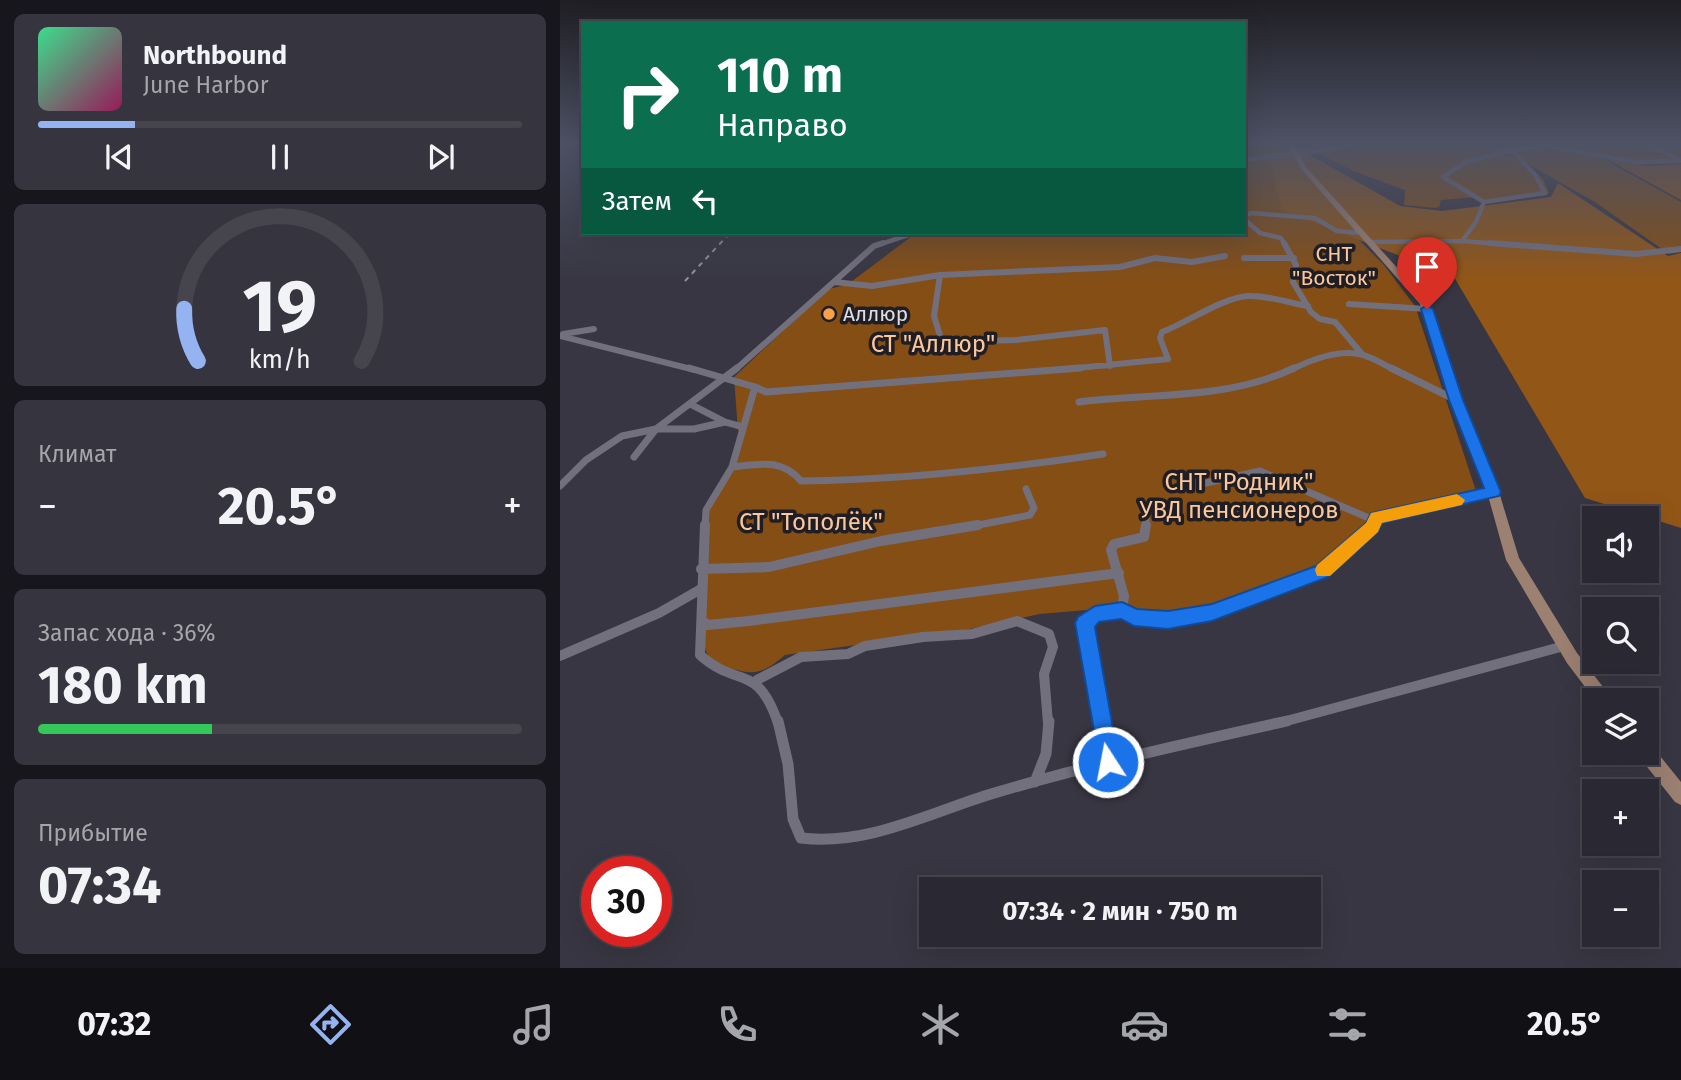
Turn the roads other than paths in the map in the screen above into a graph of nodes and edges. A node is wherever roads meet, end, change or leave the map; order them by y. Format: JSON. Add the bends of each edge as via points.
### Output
{"nodes":[{"id":1,"x":1322,"y":189,"type":"edge"},
{"id":2,"x":1463,"y":189,"type":"edge"},
{"id":3,"x":1543,"y":189,"type":"edge"},
{"id":4,"x":1484,"y":202,"type":"junction"},
{"id":5,"x":1246,"y":216,"type":"edge"},
{"id":6,"x":1246,"y":220,"type":"edge"},
{"id":7,"x":1362,"y":233,"type":"junction"},
{"id":8,"x":908,"y":235,"type":"edge"},
{"id":9,"x":1462,"y":241,"type":"junction"},
{"id":10,"x":1370,"y":242,"type":"junction"},
{"id":11,"x":1681,"y":249,"type":"edge"},
{"id":12,"x":1225,"y":256,"type":"dead end"},
{"id":13,"x":1244,"y":258,"type":"dead end"},
{"id":14,"x":1294,"y":258,"type":"junction"},
{"id":15,"x":940,"y":275,"type":"junction"},
{"id":16,"x":834,"y":282,"type":"junction"},
{"id":17,"x":1349,"y":304,"type":"dead end"},
{"id":18,"x":1308,"y":306,"type":"junction"},
{"id":19,"x":1427,"y":309,"type":"junction"},
{"id":20,"x":594,"y":329,"type":"dead end"},
{"id":21,"x":560,"y":335,"type":"edge"},
{"id":22,"x":1362,"y":354,"type":"junction"},
{"id":23,"x":1110,"y":366,"type":"junction"},
{"id":24,"x":727,"y":377,"type":"junction"},
{"id":25,"x":755,"y":387,"type":"junction"},
{"id":26,"x":1456,"y":400,"type":"junction"},
{"id":27,"x":1079,"y":402,"type":"dead end"},
{"id":28,"x":690,"y":404,"type":"junction"},
{"id":29,"x":725,"y":422,"type":"junction"},
{"id":30,"x":743,"y":427,"type":"junction"},
{"id":31,"x":656,"y":429,"type":"junction"},
{"id":32,"x":1103,"y":454,"type":"dead end"},
{"id":33,"x":634,"y":457,"type":"dead end"},
{"id":34,"x":732,"y":467,"type":"junction"},
{"id":35,"x":1206,"y":483,"type":"dead end"},
{"id":36,"x":560,"y":486,"type":"edge"},
{"id":37,"x":1026,"y":489,"type":"dead end"},
{"id":38,"x":1493,"y":492,"type":"junction"},
{"id":39,"x":1147,"y":513,"type":"dead end"},
{"id":40,"x":1377,"y":518,"type":"junction"},
{"id":41,"x":701,"y":569,"type":"junction"},
{"id":42,"x":1119,"y":573,"type":"junction"},
{"id":43,"x":701,"y":589,"type":"junction"},
{"id":44,"x":1122,"y":611,"type":"junction"},
{"id":45,"x":702,"y":621,"type":"junction"},
{"id":46,"x":1564,"y":646,"type":"junction"},
{"id":47,"x":560,"y":656,"type":"edge"},
{"id":48,"x":757,"y":680,"type":"junction"},
{"id":49,"x":1596,"y":688,"type":"edge"},
{"id":50,"x":1108,"y":762,"type":"junction"},
{"id":51,"x":1656,"y":765,"type":"edge"},
{"id":52,"x":1035,"y":782,"type":"junction"},
{"id":53,"x":1681,"y":796,"type":"edge"}],
"edges":[{"from":1,"to":7,"type":"street"},
{"from":2,"to":4,"type":"street"},
{"from":3,"to":4,"type":"street","via":[[1545,194]]},
{"from":4,"to":9,"type":"street"},
{"from":5,"to":7,"type":"street","via":[[1315,218],[1337,231]]},
{"from":6,"to":14,"type":"street","via":[[1251,228],[1281,238]]},
{"from":7,"to":10,"type":"street"},
{"from":8,"to":16,"type":"street","via":[[874,246]]},
{"from":9,"to":10,"type":"street"},
{"from":9,"to":11,"type":"street","via":[[1590,253],[1652,254]]},
{"from":10,"to":19,"type":"street"},
{"from":12,"to":15,"type":"street","via":[[1192,262],[1155,258],[1120,267]]},
{"from":13,"to":14,"type":"street"},
{"from":14,"to":18,"type":"street","via":[[1293,282]]},
{"from":15,"to":16,"type":"street","via":[[866,288]]},
{"from":15,"to":23,"type":"street","via":[[934,316],[942,342],[1105,330]]},
{"from":16,"to":24,"type":"street"},
{"from":17,"to":19,"type":"street"},
{"from":18,"to":22,"type":"street","via":[[1320,319],[1335,322]]},
{"from":18,"to":23,"type":"street","via":[[1262,297],[1231,300],[1220,309],[1162,332],[1168,359]]},
{"from":19,"to":26,"type":"street"},
{"from":20,"to":21,"type":"street"},
{"from":21,"to":24,"type":"street"},
{"from":22,"to":26,"type":"street"},
{"from":22,"to":27,"type":"street","via":[[1307,362],[1270,380],[1204,394]]},
{"from":23,"to":25,"type":"street","via":[[766,392]]},
{"from":24,"to":25,"type":"street"},
{"from":24,"to":28,"type":"street"},
{"from":25,"to":30,"type":"street"},
{"from":26,"to":38,"type":"street"},
{"from":28,"to":29,"type":"street"},
{"from":28,"to":31,"type":"street"},
{"from":29,"to":30,"type":"street"},
{"from":29,"to":31,"type":"street","via":[[694,429]]},
{"from":30,"to":34,"type":"street"},
{"from":31,"to":33,"type":"street"},
{"from":31,"to":36,"type":"street","via":[[622,436],[586,460]]},
{"from":32,"to":34,"type":"street","via":[[838,482],[801,481],[792,468],[781,463]]},
{"from":34,"to":41,"type":"street","via":[[706,510]]},
{"from":35,"to":40,"type":"street","via":[[1260,471]]},
{"from":37,"to":41,"type":"street","via":[[1034,508],[1031,515],[883,541],[765,569]]},
{"from":38,"to":40,"type":"street"},
{"from":38,"to":46,"type":"street","via":[[1513,561]]},
{"from":39,"to":42,"type":"street","via":[[1144,537],[1114,544],[1111,550]]},
{"from":40,"to":44,"type":"street","via":[[1372,528],[1322,572],[1276,589],[1212,612],[1168,620],[1134,617]]},
{"from":41,"to":43,"type":"street"},
{"from":42,"to":44,"type":"street"},
{"from":42,"to":45,"type":"street","via":[[749,621],[708,625]]},
{"from":43,"to":45,"type":"street"},
{"from":43,"to":47,"type":"street","via":[[659,613]]},
{"from":44,"to":50,"type":"street","via":[[1095,614],[1085,623]]},
{"from":45,"to":48,"type":"street","via":[[700,655],[712,668]]},
{"from":46,"to":49,"type":"street"},
{"from":46,"to":50,"type":"street","via":[[1287,721]]},
{"from":48,"to":52,"type":"street","via":[[775,716],[789,776],[791,820],[801,838],[855,839]]},
{"from":48,"to":52,"type":"street","via":[[801,657],[848,654],[865,646],[923,637],[972,634],[1017,621],[1049,634],[1053,647],[1044,674],[1049,716],[1046,754]]},
{"from":50,"to":52,"type":"street"},
{"from":51,"to":53,"type":"street"}]}
